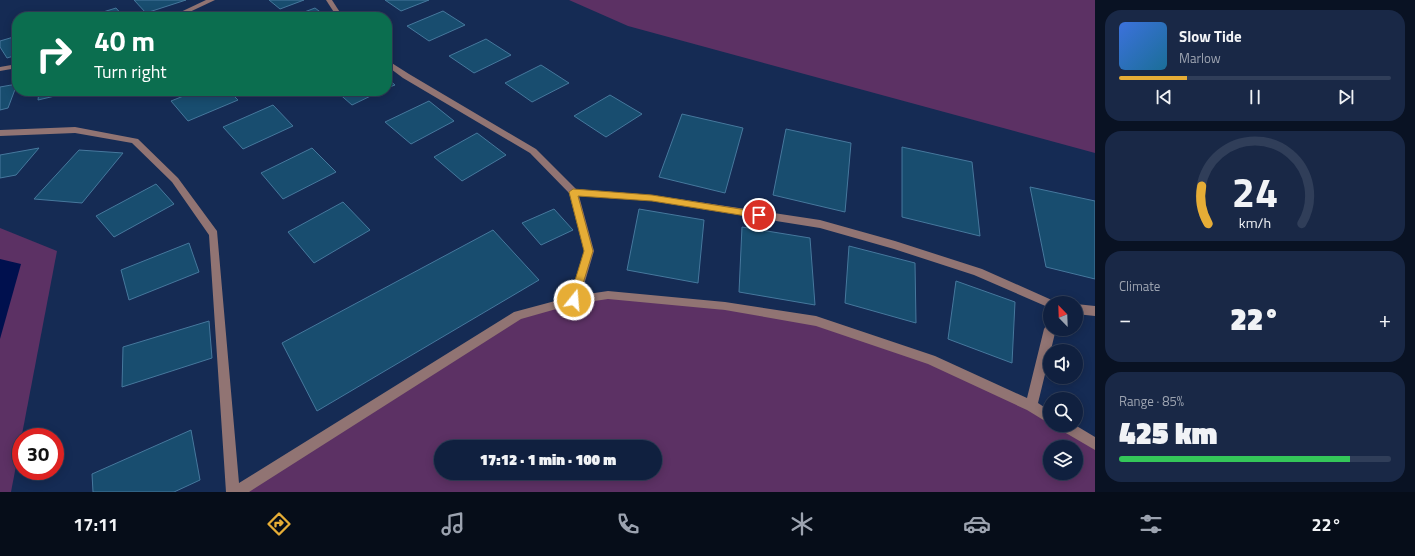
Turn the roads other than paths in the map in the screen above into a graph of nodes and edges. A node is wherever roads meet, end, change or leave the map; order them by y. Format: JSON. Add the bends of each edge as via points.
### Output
{"nodes":[{"id":1,"x":212,"y":0,"type":"edge"},
{"id":2,"x":329,"y":0,"type":"edge"},
{"id":3,"x":184,"y":12,"type":"edge"},
{"id":4,"x":337,"y":12,"type":"edge"},
{"id":5,"x":392,"y":66,"type":"edge"},
{"id":6,"x":12,"y":67,"type":"edge"},
{"id":7,"x":0,"y":70,"type":"edge"},
{"id":8,"x":0,"y":133,"type":"edge"},
{"id":9,"x":573,"y":192,"type":"junction"},
{"id":10,"x":574,"y":300,"type":"junction"},
{"id":11,"x":1043,"y":301,"type":"edge"},
{"id":12,"x":1083,"y":310,"type":"edge"},
{"id":13,"x":1095,"y":311,"type":"edge"},
{"id":14,"x":1048,"y":336,"type":"edge"},
{"id":15,"x":1031,"y":406,"type":"junction"},
{"id":16,"x":1043,"y":414,"type":"edge"},
{"id":17,"x":1075,"y":432,"type":"edge"},
{"id":18,"x":1095,"y":444,"type":"edge"},
{"id":19,"x":233,"y":492,"type":"edge"},
{"id":20,"x":237,"y":492,"type":"edge"}],
"edges":[{"from":1,"to":3,"type":"street"},
{"from":2,"to":4,"type":"street"},
{"from":5,"to":9,"type":"street","via":[[533,151]]},
{"from":6,"to":7,"type":"street"},
{"from":8,"to":19,"type":"street","via":[[75,130],[135,141],[175,180],[214,234]]},
{"from":9,"to":10,"type":"street","via":[[589,251]]},
{"from":9,"to":11,"type":"street","via":[[652,198],[820,224],[978,272]]},
{"from":10,"to":15,"type":"street","via":[[608,295],[725,306],[816,321],[930,360]]},
{"from":10,"to":20,"type":"street","via":[[518,315]]},
{"from":12,"to":13,"type":"street"},
{"from":14,"to":15,"type":"street"},
{"from":15,"to":16,"type":"street"},
{"from":17,"to":18,"type":"street"}]}
